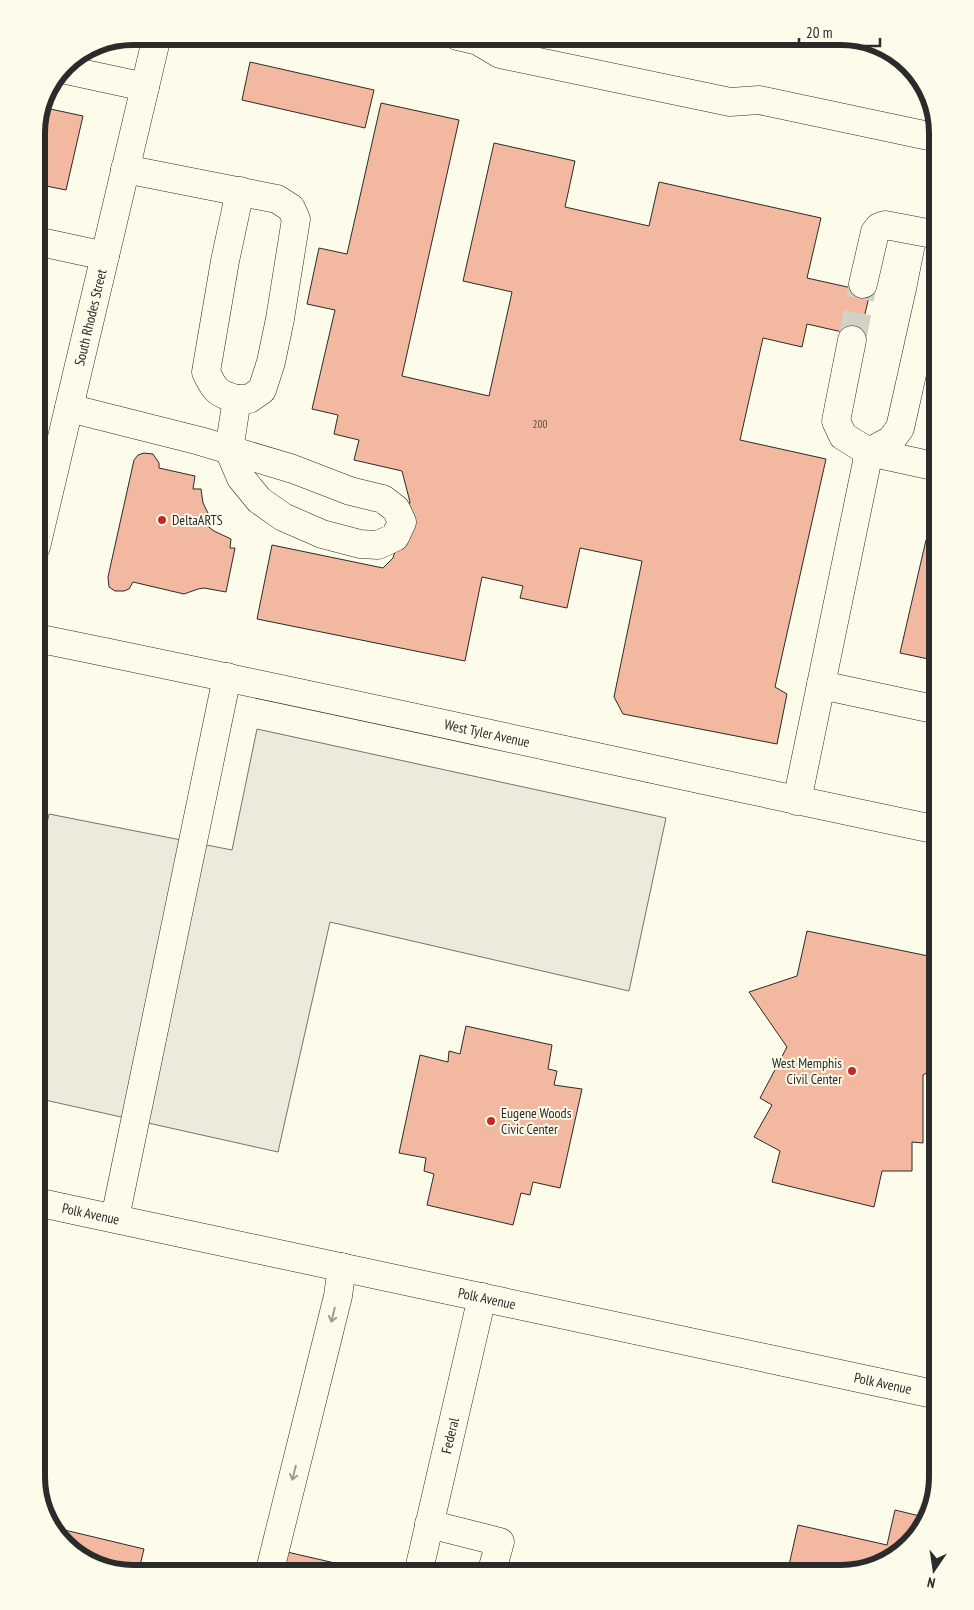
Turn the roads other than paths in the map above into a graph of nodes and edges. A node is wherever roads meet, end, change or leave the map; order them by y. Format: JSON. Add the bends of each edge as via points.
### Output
{"nodes":[{"id":1,"x":155,"y":45,"type":"edge"},
{"id":2,"x":485,"y":45,"type":"edge"},
{"id":3,"x":71,"y":71,"type":"edge"},
{"id":4,"x":145,"y":87,"type":"junction"},
{"id":5,"x":929,"y":136,"type":"edge"},
{"id":6,"x":125,"y":170,"type":"junction"},
{"id":7,"x":240,"y":192,"type":"junction"},
{"id":8,"x":929,"y":233,"type":"edge"},
{"id":9,"x":45,"y":243,"type":"edge"},
{"id":10,"x":104,"y":256,"type":"junction"},
{"id":11,"x":863,"y":284,"type":"tunnel mouth"},
{"id":12,"x":929,"y":315,"type":"edge"},
{"id":13,"x":852,"y":340,"type":"tunnel mouth"},
{"id":14,"x":237,"y":399,"type":"junction"},
{"id":15,"x":69,"y":408,"type":"junction"},
{"id":16,"x":229,"y":450,"type":"junction"},
{"id":17,"x":869,"y":452,"type":"junction"},
{"id":18,"x":929,"y":465,"type":"edge"},
{"id":19,"x":45,"y":509,"type":"edge"},
{"id":20,"x":45,"y":640,"type":"edge"},
{"id":21,"x":227,"y":676,"type":"junction"},
{"id":22,"x":821,"y":685,"type":"junction"},
{"id":23,"x":929,"y":708,"type":"edge"},
{"id":24,"x":798,"y":801,"type":"junction"},
{"id":25,"x":929,"y":828,"type":"edge"},
{"id":26,"x":45,"y":1204,"type":"edge"},
{"id":27,"x":115,"y":1218,"type":"junction"},
{"id":28,"x":342,"y":1267,"type":"junction"},
{"id":29,"x":482,"y":1297,"type":"junction"},
{"id":30,"x":929,"y":1393,"type":"edge"},
{"id":31,"x":429,"y":1524,"type":"junction"},
{"id":32,"x":271,"y":1565,"type":"edge"},
{"id":33,"x":420,"y":1565,"type":"edge"},
{"id":34,"x":494,"y":1565,"type":"edge"}],
"edges":[{"from":1,"to":4,"type":"street","name":"South Rhodes Street"},
{"from":2,"to":5,"type":"street","via":[[500,54],[730,102],[759,100]]},
{"from":3,"to":4,"type":"street"},
{"from":4,"to":6,"type":"street","name":"South Rhodes Street"},
{"from":6,"to":7,"type":"street"},
{"from":6,"to":10,"type":"street","name":"South Rhodes Street"},
{"from":7,"to":14,"type":"street","via":[[206,372],[214,388]]},
{"from":7,"to":14,"type":"street","via":[[277,199],[291,208],[296,219],[280,319],[262,390],[249,399]]},
{"from":8,"to":11,"type":"street","via":[[885,225],[879,227],[874,232]]},
{"from":9,"to":10,"type":"street"},
{"from":10,"to":15,"type":"street","name":"South Rhodes Street"},
{"from":12,"to":17,"type":"street","via":[[900,428],[891,440]]},
{"from":13,"to":17,"type":"street","via":[[836,421],[844,436]]},
{"from":14,"to":16,"type":"street"},
{"from":15,"to":16,"type":"street"},
{"from":15,"to":19,"type":"street","name":"South Rhodes Street"},
{"from":16,"to":16,"type":"street","via":[[383,499],[396,509],[402,522],[395,537],[378,546],[360,544],[322,534],[283,517],[259,500],[241,478]]},
{"from":17,"to":18,"type":"street"},
{"from":17,"to":22,"type":"street"},
{"from":20,"to":21,"type":"street","name":"West Tyler Avenue"},
{"from":21,"to":24,"type":"street","name":"West Tyler Avenue"},
{"from":21,"to":27,"type":"street"},
{"from":22,"to":23,"type":"street"},
{"from":22,"to":24,"type":"street"},
{"from":24,"to":25,"type":"street","name":"West Tyler Avenue"},
{"from":26,"to":27,"type":"street","name":"Polk Avenue"},
{"from":27,"to":28,"type":"street","name":"Polk Avenue"},
{"from":28,"to":29,"type":"street","name":"Polk Avenue"},
{"from":28,"to":32,"type":"street","one_way":true,"via":[[338,1296]]},
{"from":29,"to":30,"type":"street","name":"Polk Avenue"},
{"from":29,"to":31,"type":"street","name":"Federal"},
{"from":31,"to":33,"type":"street","name":"Federal"},
{"from":31,"to":34,"type":"street","via":[[500,1542]]}]}
